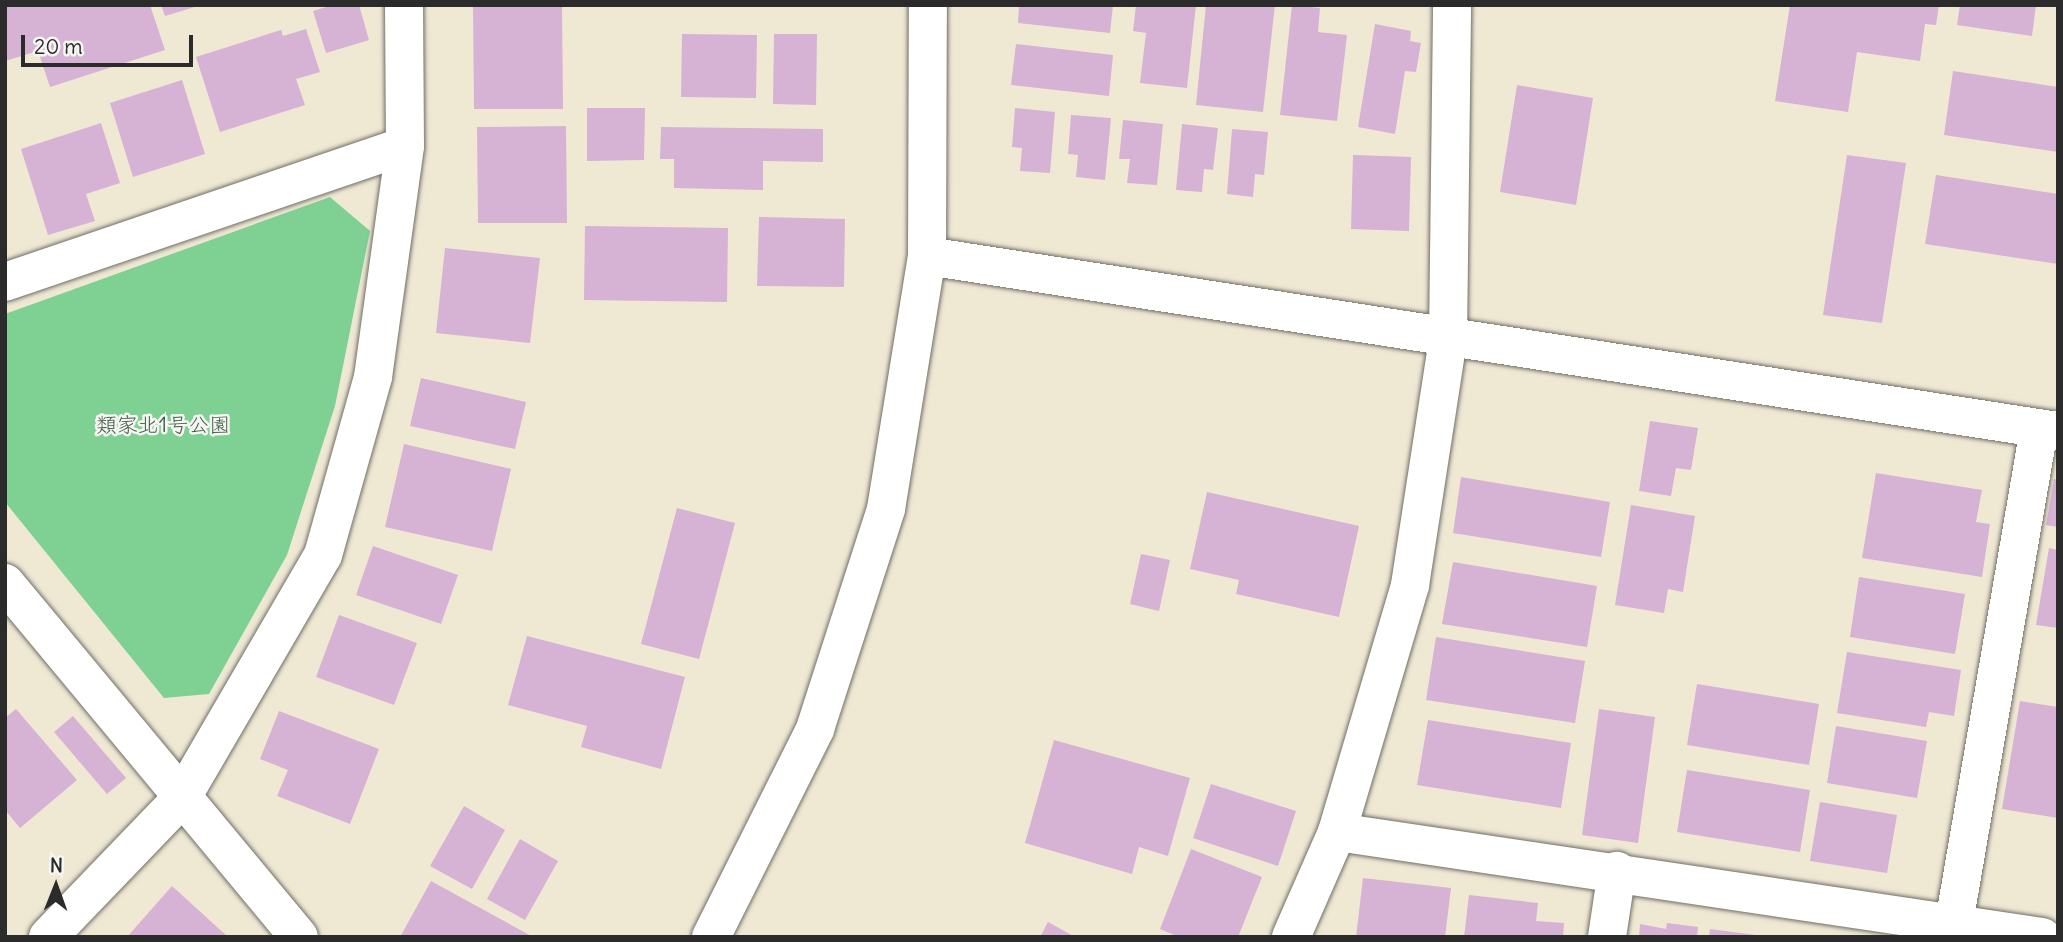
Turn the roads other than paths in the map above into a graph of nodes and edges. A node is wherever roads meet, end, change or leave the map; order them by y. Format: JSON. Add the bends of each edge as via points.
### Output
{"nodes":[{"id":1,"x":404,"y":5,"type":"edge"},
{"id":2,"x":928,"y":5,"type":"edge"},
{"id":3,"x":1452,"y":5,"type":"edge"},
{"id":4,"x":405,"y":146,"type":"junction"},
{"id":5,"x":927,"y":256,"type":"junction"},
{"id":6,"x":5,"y":282,"type":"edge"},
{"id":7,"x":1448,"y":338,"type":"junction"},
{"id":8,"x":2048,"y":430,"type":"edge"},
{"id":9,"x":5,"y":583,"type":"edge"},
{"id":10,"x":181,"y":799,"type":"junction"},
{"id":11,"x":1337,"y":832,"type":"junction"},
{"id":12,"x":1617,"y":871,"type":"junction"},
{"id":13,"x":1954,"y":923,"type":"junction"},
{"id":14,"x":2002,"y":934,"type":"edge"},
{"id":15,"x":48,"y":937,"type":"edge"},
{"id":16,"x":299,"y":937,"type":"edge"},
{"id":17,"x":711,"y":937,"type":"edge"},
{"id":18,"x":1291,"y":937,"type":"edge"},
{"id":19,"x":1607,"y":937,"type":"edge"},
{"id":20,"x":2042,"y":937,"type":"edge"}],
"edges":[{"from":1,"to":4,"type":"street"},
{"from":2,"to":5,"type":"street"},
{"from":3,"to":7,"type":"street"},
{"from":4,"to":6,"type":"street"},
{"from":4,"to":10,"type":"street","via":[[373,377],[323,555]]},
{"from":5,"to":7,"type":"street"},
{"from":5,"to":17,"type":"street","via":[[886,509],[815,729]]},
{"from":7,"to":8,"type":"street"},
{"from":7,"to":11,"type":"street","via":[[1410,584]]},
{"from":8,"to":13,"type":"street"},
{"from":9,"to":10,"type":"street"},
{"from":10,"to":15,"type":"street"},
{"from":10,"to":16,"type":"street"},
{"from":11,"to":12,"type":"street"},
{"from":11,"to":18,"type":"street"},
{"from":12,"to":13,"type":"street"},
{"from":12,"to":19,"type":"street"},
{"from":13,"to":14,"type":"street"},
{"from":14,"to":20,"type":"street"}]}
